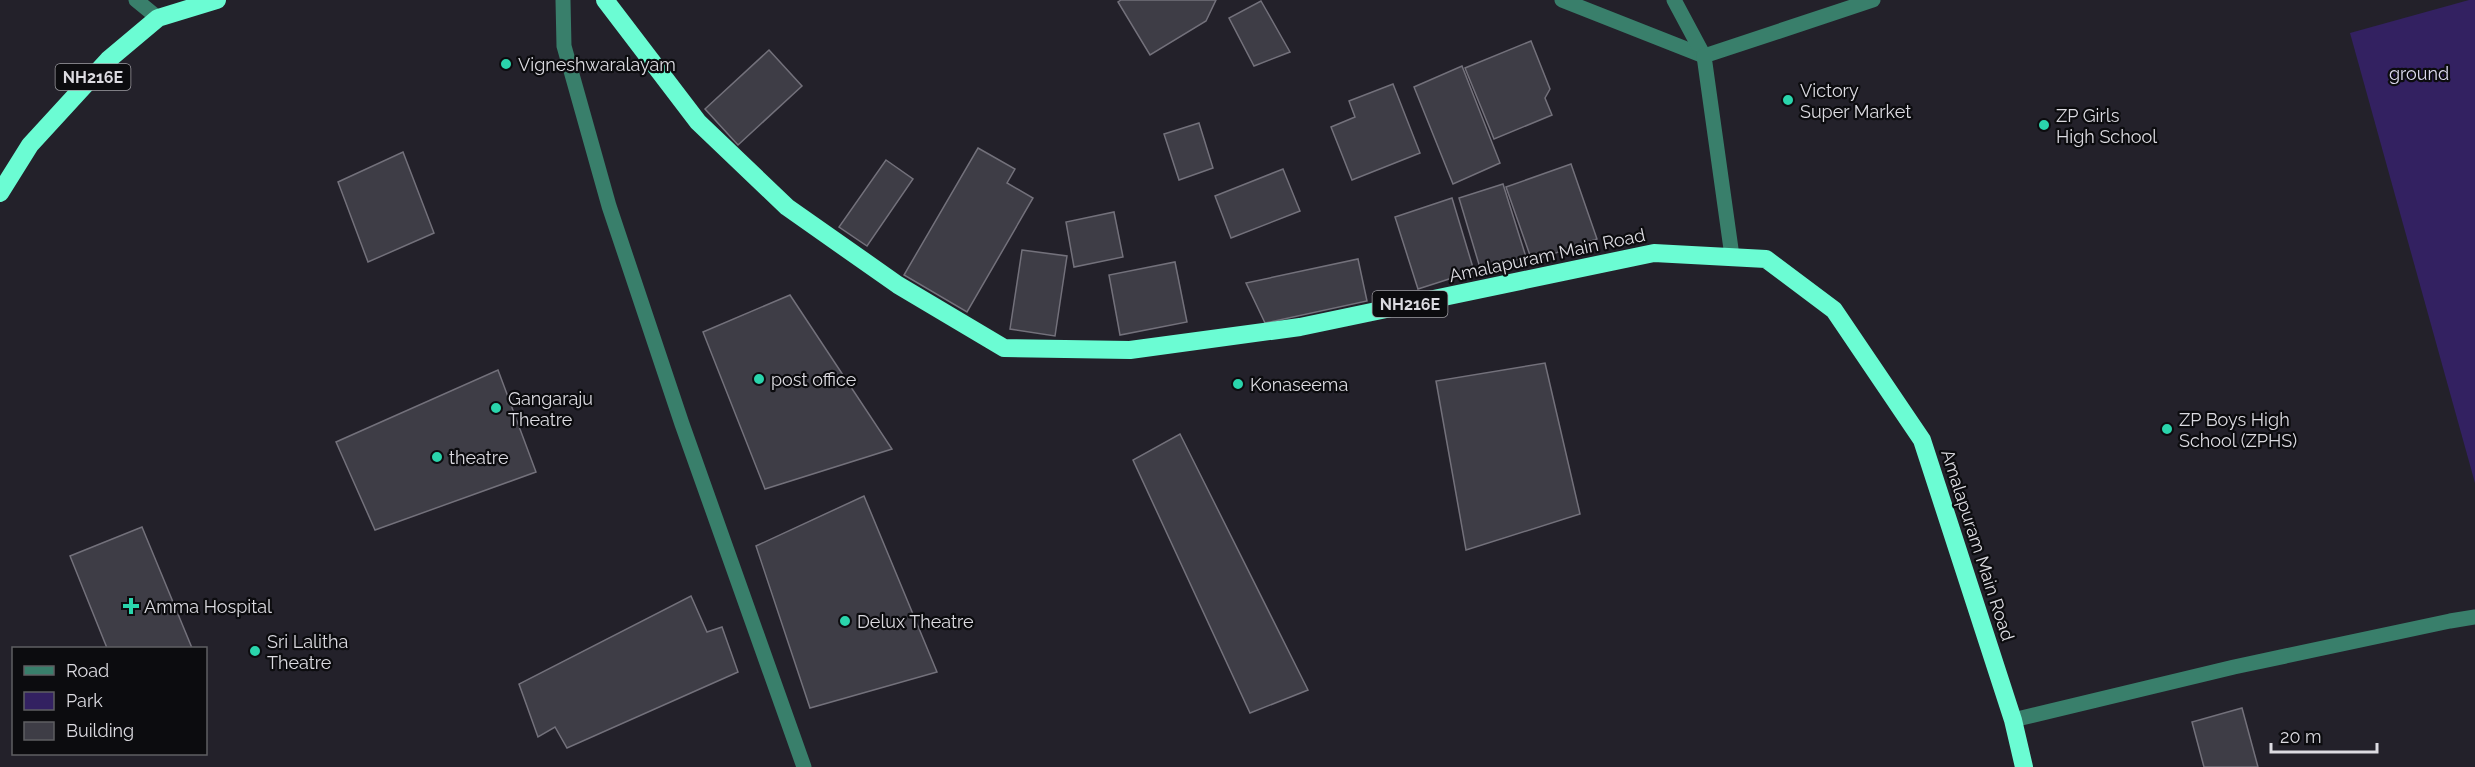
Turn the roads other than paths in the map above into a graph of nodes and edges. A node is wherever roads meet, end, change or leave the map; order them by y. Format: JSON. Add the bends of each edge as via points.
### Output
{"nodes":[{"id":1,"x":136,"y":0,"type":"edge"},
{"id":2,"x":217,"y":0,"type":"edge"},
{"id":3,"x":563,"y":0,"type":"edge"},
{"id":4,"x":605,"y":0,"type":"edge"},
{"id":5,"x":1562,"y":0,"type":"edge"},
{"id":6,"x":1674,"y":0,"type":"edge"},
{"id":7,"x":1873,"y":0,"type":"edge"},
{"id":8,"x":158,"y":18,"type":"junction"},
{"id":9,"x":1704,"y":56,"type":"junction"},
{"id":10,"x":0,"y":193,"type":"edge"},
{"id":11,"x":1731,"y":256,"type":"junction"},
{"id":12,"x":2475,"y":617,"type":"edge"},
{"id":13,"x":2013,"y":720,"type":"junction"},
{"id":14,"x":804,"y":767,"type":"edge"},
{"id":15,"x":2024,"y":767,"type":"edge"}],
"edges":[{"from":1,"to":8,"type":"street"},
{"from":2,"to":8,"type":"highway","number":"NH216E"},
{"from":3,"to":14,"type":"street","via":[[564,46],[609,206]]},
{"from":4,"to":11,"type":"highway","name":"Amalapuram Main Road","number":"NH216E","via":[[698,122],[787,207],[898,285],[1004,348],[1130,350],[1300,327],[1654,253]]},
{"from":5,"to":9,"type":"street"},
{"from":6,"to":9,"type":"street"},
{"from":7,"to":9,"type":"street"},
{"from":8,"to":10,"type":"highway","number":"NH216E","via":[[108,60],[30,145]]},
{"from":9,"to":11,"type":"street"},
{"from":11,"to":13,"type":"highway","name":"Amalapuram Main Road","number":"NH216E","via":[[1766,259],[1834,310],[1922,440]]},
{"from":12,"to":13,"type":"street","via":[[2245,664]]},
{"from":13,"to":15,"type":"highway","name":"Amalapuram Main Road","number":"NH216E"}]}
